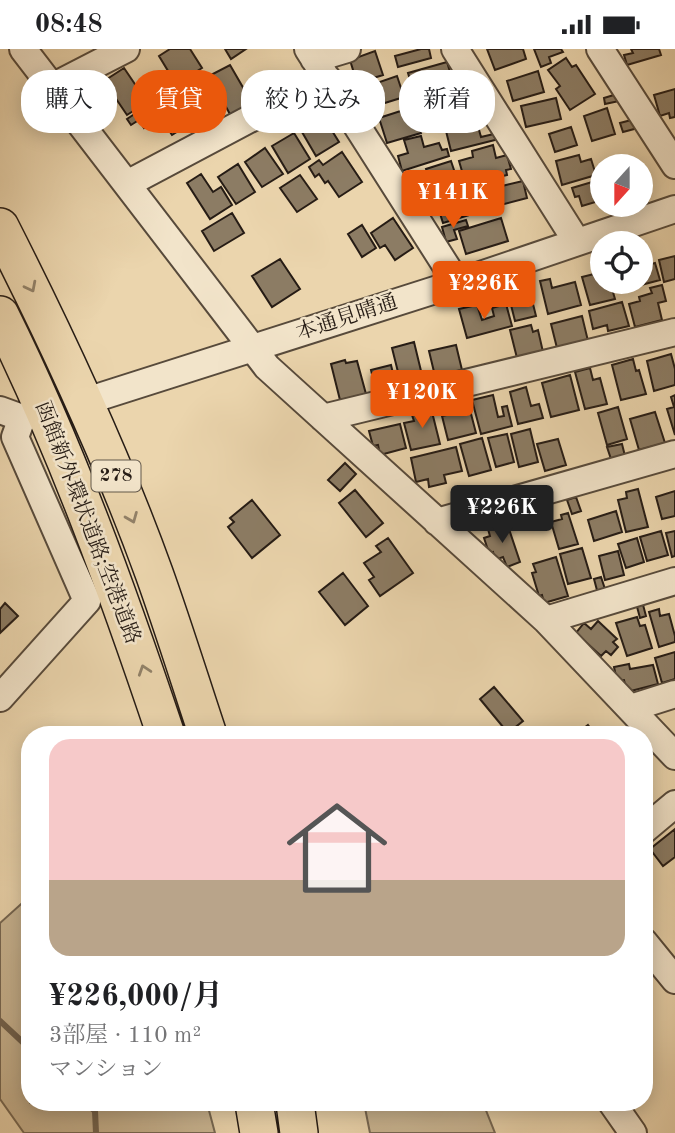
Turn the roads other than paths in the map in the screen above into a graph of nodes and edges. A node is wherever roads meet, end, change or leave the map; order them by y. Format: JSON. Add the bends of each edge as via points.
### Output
{"nodes":[{"id":1,"x":23,"y":49,"type":"edge"},
{"id":2,"x":125,"y":49,"type":"edge"},
{"id":3,"x":347,"y":49,"type":"edge"},
{"id":4,"x":455,"y":49,"type":"edge"},
{"id":5,"x":600,"y":49,"type":"edge"},
{"id":6,"x":316,"y":62,"type":"edge"},
{"id":7,"x":39,"y":70,"type":"edge"},
{"id":8,"x":85,"y":70,"type":"edge"},
{"id":9,"x":88,"y":133,"type":"edge"},
{"id":10,"x":675,"y":165,"type":"edge"},
{"id":11,"x":127,"y":184,"type":"junction"},
{"id":12,"x":675,"y":209,"type":"edge"},
{"id":13,"x":0,"y":226,"type":"edge"},
{"id":14,"x":577,"y":242,"type":"junction"},
{"id":15,"x":457,"y":283,"type":"junction"},
{"id":16,"x":0,"y":315,"type":"edge"},
{"id":17,"x":675,"y":333,"type":"edge"},
{"id":18,"x":252,"y":348,"type":"junction"},
{"id":19,"x":99,"y":397,"type":"dead end"},
{"id":20,"x":11,"y":414,"type":"edge"},
{"id":21,"x":323,"y":418,"type":"junction"},
{"id":22,"x":675,"y":454,"type":"edge"},
{"id":23,"x":437,"y":522,"type":"junction"},
{"id":24,"x":675,"y":581,"type":"edge"},
{"id":25,"x":546,"y":620,"type":"junction"},
{"id":26,"x":675,"y":694,"type":"edge"},
{"id":27,"x":0,"y":698,"type":"edge"},
{"id":28,"x":631,"y":708,"type":"junction"},
{"id":29,"x":163,"y":726,"type":"edge"},
{"id":30,"x":205,"y":726,"type":"edge"},
{"id":31,"x":648,"y":726,"type":"edge"},
{"id":32,"x":653,"y":732,"type":"edge"},
{"id":33,"x":675,"y":756,"type":"edge"},
{"id":34,"x":675,"y":804,"type":"edge"},
{"id":35,"x":653,"y":822,"type":"edge"},
{"id":36,"x":653,"y":953,"type":"edge"},
{"id":37,"x":675,"y":980,"type":"edge"},
{"id":38,"x":255,"y":1111,"type":"edge"},
{"id":39,"x":296,"y":1111,"type":"edge"},
{"id":40,"x":617,"y":1111,"type":"edge"},
{"id":41,"x":259,"y":1133,"type":"edge"},
{"id":42,"x":299,"y":1133,"type":"edge"},
{"id":43,"x":632,"y":1133,"type":"edge"}],
"edges":[{"from":1,"to":7,"type":"street"},
{"from":2,"to":8,"type":"street"},
{"from":3,"to":6,"type":"street"},
{"from":4,"to":14,"type":"street"},
{"from":5,"to":10,"type":"street"},
{"from":6,"to":11,"type":"street"},
{"from":6,"to":15,"type":"street"},
{"from":9,"to":11,"type":"street"},
{"from":11,"to":18,"type":"street"},
{"from":12,"to":14,"type":"street","name":"本通見晴通"},
{"from":13,"to":30,"type":"highway","name":"函館新外環状道路;空港道路","number":"278","one_way":true,"via":[[106,452],[154,573]]},
{"from":14,"to":15,"type":"street","name":"本通見晴通"},
{"from":15,"to":18,"type":"street","name":"本通見晴通"},
{"from":29,"to":16,"type":"highway","name":"函館新外環状道路;空港道路","number":"278","one_way":true,"via":[[75,482]]},
{"from":17,"to":21,"type":"street"},
{"from":18,"to":19,"type":"street","name":"本通見晴通"},
{"from":18,"to":21,"type":"street"},
{"from":20,"to":27,"type":"street","via":[[15,437],[87,601]]},
{"from":21,"to":23,"type":"street"},
{"from":22,"to":23,"type":"street"},
{"from":23,"to":25,"type":"street"},
{"from":24,"to":25,"type":"street"},
{"from":25,"to":28,"type":"street"},
{"from":26,"to":28,"type":"street"},
{"from":28,"to":31,"type":"street"},
{"from":32,"to":33,"type":"street"},
{"from":34,"to":35,"type":"street"},
{"from":36,"to":37,"type":"street"},
{"from":38,"to":41,"type":"highway"},
{"from":39,"to":42,"type":"highway"},
{"from":40,"to":43,"type":"street"}]}
